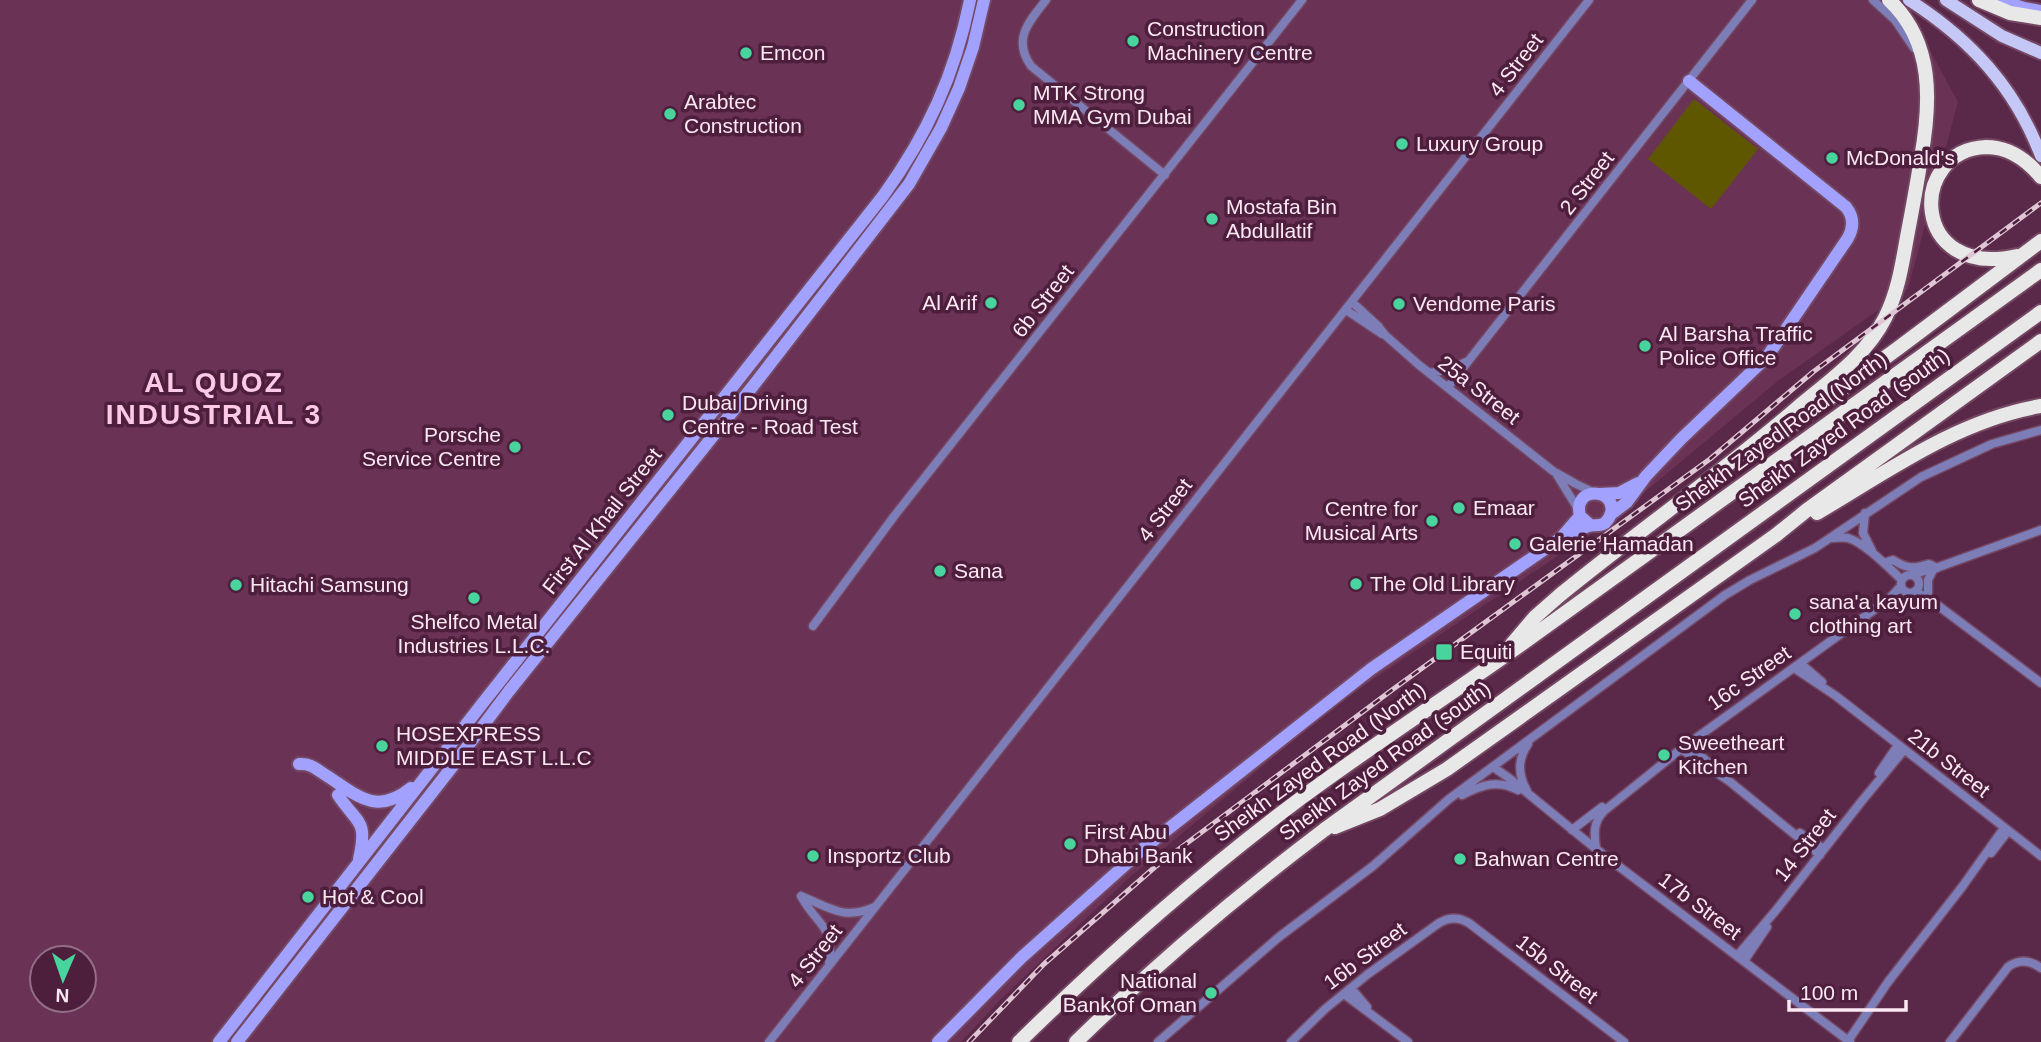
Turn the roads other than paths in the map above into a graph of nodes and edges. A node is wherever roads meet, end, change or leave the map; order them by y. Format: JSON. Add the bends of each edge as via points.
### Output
{"nodes":[{"id":1,"x":970,"y":0,"type":"edge"},
{"id":2,"x":984,"y":0,"type":"edge"},
{"id":3,"x":1046,"y":0,"type":"edge"},
{"id":4,"x":1302,"y":0,"type":"edge"},
{"id":5,"x":1588,"y":0,"type":"edge"},
{"id":6,"x":1752,"y":0,"type":"edge"},
{"id":7,"x":1873,"y":0,"type":"edge"},
{"id":8,"x":1889,"y":0,"type":"edge"},
{"id":9,"x":1909,"y":0,"type":"edge"},
{"id":10,"x":1946,"y":0,"type":"edge"},
{"id":11,"x":1979,"y":0,"type":"edge"},
{"id":12,"x":2000,"y":0,"type":"edge"},
{"id":13,"x":2041,"y":11,"type":"edge"},
{"id":14,"x":2041,"y":18,"type":"edge"},
{"id":15,"x":2041,"y":53,"type":"edge"},
{"id":16,"x":1925,"y":71,"type":"junction"},
{"id":17,"x":1689,"y":81,"type":"junction"},
{"id":18,"x":2021,"y":113,"type":"junction"},
{"id":19,"x":2041,"y":136,"type":"edge"},
{"id":20,"x":2041,"y":156,"type":"edge"},
{"id":21,"x":1165,"y":175,"type":"junction"},
{"id":22,"x":2041,"y":177,"type":"edge"},
{"id":23,"x":2041,"y":241,"type":"edge"},
{"id":24,"x":2022,"y":255,"type":"junction"},
{"id":25,"x":2041,"y":270,"type":"edge"},
{"id":26,"x":1349,"y":306,"type":"junction"},
{"id":27,"x":2041,"y":312,"type":"edge"},
{"id":28,"x":2041,"y":341,"type":"edge"},
{"id":29,"x":1472,"y":358,"type":"junction"},
{"id":30,"x":1429,"y":373,"type":"junction"},
{"id":31,"x":1448,"y":387,"type":"junction"},
{"id":32,"x":2041,"y":406,"type":"edge"},
{"id":33,"x":2041,"y":430,"type":"edge"},
{"id":34,"x":1749,"y":449,"type":"junction"},
{"id":35,"x":1553,"y":471,"type":"junction"},
{"id":36,"x":1646,"y":476,"type":"junction"},
{"id":37,"x":1598,"y":493,"type":"junction"},
{"id":38,"x":1865,"y":513,"type":"junction"},
{"id":39,"x":1610,"y":515,"type":"junction"},
{"id":40,"x":1583,"y":517,"type":"junction"},
{"id":41,"x":2041,"y":530,"type":"edge"},
{"id":42,"x":1776,"y":535,"type":"junction"},
{"id":43,"x":1830,"y":538,"type":"junction"},
{"id":44,"x":1873,"y":553,"type":"junction"},
{"id":45,"x":1888,"y":567,"type":"junction"},
{"id":46,"x":1935,"y":569,"type":"junction"},
{"id":47,"x":1910,"y":583,"type":"junction"},
{"id":48,"x":1926,"y":596,"type":"junction"},
{"id":49,"x":1890,"y":598,"type":"junction"},
{"id":50,"x":813,"y":626,"type":"dead end"},
{"id":51,"x":1503,"y":657,"type":"junction"},
{"id":52,"x":1797,"y":665,"type":"junction"},
{"id":53,"x":2041,"y":683,"type":"edge"},
{"id":54,"x":1532,"y":737,"type":"junction"},
{"id":55,"x":1684,"y":746,"type":"junction"},
{"id":56,"x":1901,"y":748,"type":"junction"},
{"id":57,"x":299,"y":764,"type":"dead end"},
{"id":58,"x":1493,"y":767,"type":"junction"},
{"id":59,"x":425,"y":777,"type":"junction"},
{"id":60,"x":1630,"y":788,"type":"junction"},
{"id":61,"x":338,"y":795,"type":"dead end"},
{"id":62,"x":1530,"y":797,"type":"junction"},
{"id":63,"x":1440,"y":806,"type":"junction"},
{"id":64,"x":1324,"y":830,"type":"junction"},
{"id":65,"x":1572,"y":830,"type":"junction"},
{"id":66,"x":2006,"y":830,"type":"junction"},
{"id":67,"x":1596,"y":849,"type":"junction"},
{"id":68,"x":1822,"y":852,"type":"junction"},
{"id":69,"x":2041,"y":856,"type":"edge"},
{"id":70,"x":358,"y":863,"type":"junction"},
{"id":71,"x":877,"y":905,"type":"junction"},
{"id":72,"x":1469,"y":923,"type":"joint"},
{"id":73,"x":1741,"y":959,"type":"junction"},
{"id":74,"x":829,"y":967,"type":"junction"},
{"id":75,"x":2041,"y":968,"type":"edge"},
{"id":76,"x":1347,"y":991,"type":"junction"},
{"id":77,"x":1847,"y":1040,"type":"edge"},
{"id":78,"x":219,"y":1042,"type":"edge"},
{"id":79,"x":237,"y":1042,"type":"edge"},
{"id":80,"x":769,"y":1042,"type":"edge"},
{"id":81,"x":938,"y":1042,"type":"edge"},
{"id":82,"x":1019,"y":1042,"type":"edge"},
{"id":83,"x":1076,"y":1042,"type":"edge"},
{"id":84,"x":1158,"y":1042,"type":"edge"},
{"id":85,"x":1291,"y":1042,"type":"edge"},
{"id":86,"x":1408,"y":1042,"type":"edge"},
{"id":87,"x":1624,"y":1042,"type":"edge"},
{"id":88,"x":1950,"y":1042,"type":"edge"}],
"edges":[{"from":1,"to":59,"type":"main road","name":"First Al Khail Street","via":[[946,86],[898,175]]},
{"from":2,"to":79,"type":"main road","name":"First Al Khail Street","via":[[955,98],[909,184]]},
{"from":3,"to":21,"type":"street","via":[[1023,38],[1031,66]]},
{"from":4,"to":21,"type":"street","name":"6b Street"},
{"from":5,"to":26,"type":"street","name":"4 Street"},
{"from":6,"to":17,"type":"street","name":"2 Street"},
{"from":7,"to":16,"type":"street","via":[[1904,32]]},
{"from":8,"to":16,"type":"highway","via":[[1914,34]]},
{"from":9,"to":18,"type":"main road","via":[[1970,46]]},
{"from":10,"to":15,"type":"main road","via":[[2002,36]]},
{"from":11,"to":14,"type":"highway","via":[[2010,13]]},
{"from":12,"to":13,"type":"main road"},
{"from":16,"to":34,"type":"highway","via":[[1929,98],[1926,132],[1891,306],[1875,336],[1852,362]]},
{"from":17,"to":29,"type":"street","name":"2 Street"},
{"from":17,"to":36,"type":"main road","via":[[1846,207],[1853,227],[1768,357]]},
{"from":18,"to":19,"type":"main road"},
{"from":18,"to":20,"type":"main road"},
{"from":21,"to":50,"type":"street","name":"6b Street","via":[[895,515]]},
{"from":22,"to":24,"type":"highway","via":[[2011,152],[1991,147],[1961,154],[1945,167],[1934,185],[1932,216],[1940,235],[1955,250],[1984,260]]},
{"from":23,"to":24,"type":"highway"},
{"from":24,"to":34,"type":"highway","via":[[1775,437]]},
{"from":25,"to":51,"type":"highway","name":"Sheikh Zayed Road (North)"},
{"from":26,"to":30,"type":"street","name":"25a Street"},
{"from":26,"to":71,"type":"street","name":"4 Street"},
{"from":27,"to":64,"type":"highway","name":"Sheikh Zayed Road (south)"},
{"from":28,"to":42,"type":"highway"},
{"from":29,"to":30,"type":"street","via":[[1455,368]]},
{"from":29,"to":31,"type":"street","name":"2 Street"},
{"from":30,"to":31,"type":"street","name":"25a Street"},
{"from":31,"to":35,"type":"street","name":"25a Street"},
{"from":32,"to":42,"type":"highway","via":[[1958,431]]},
{"from":33,"to":38,"type":"street","via":[[1962,456]]},
{"from":34,"to":51,"type":"highway","via":[[1553,600]]},
{"from":35,"to":37,"type":"street","name":"25a Street"},
{"from":35,"to":40,"type":"street","name":"25a Street"},
{"from":36,"to":37,"type":"main road","via":[[1625,491]]},
{"from":36,"to":39,"type":"main road","via":[[1627,502]]},
{"from":37,"to":39,"type":"main road","via":[[1611,505]]},
{"from":37,"to":40,"type":"main road","via":[[1580,502]]},
{"from":38,"to":43,"type":"street"},
{"from":38,"to":44,"type":"street","via":[[1863,536]]},
{"from":39,"to":40,"type":"main road","via":[[1602,524]]},
{"from":40,"to":81,"type":"main road","via":[[1561,538],[1371,669],[1144,848],[1022,957]]},
{"from":41,"to":46,"type":"street","name":"16c Street"},
{"from":42,"to":64,"type":"highway","via":[[1447,769],[1380,809]]},
{"from":43,"to":44,"type":"street","via":[[1849,538]]},
{"from":43,"to":54,"type":"street","via":[[1725,595]]},
{"from":44,"to":45,"type":"street"},
{"from":45,"to":46,"type":"street","via":[[1893,560],[1911,568],[1929,564]]},
{"from":45,"to":47,"type":"street"},
{"from":45,"to":49,"type":"street"},
{"from":46,"to":47,"type":"street","name":"16c Street"},
{"from":46,"to":48,"type":"street"},
{"from":47,"to":48,"type":"street"},
{"from":47,"to":49,"type":"street","name":"16c Street"},
{"from":48,"to":49,"type":"street","via":[[1907,601]]},
{"from":48,"to":53,"type":"street"},
{"from":49,"to":52,"type":"street","name":"16c Street"},
{"from":51,"to":82,"type":"highway","name":"Sheikh Zayed Road (North)","via":[[1242,844],[1144,925]]},
{"from":52,"to":55,"type":"street","name":"16c Street"},
{"from":52,"to":56,"type":"street","name":"21b Street"},
{"from":54,"to":58,"type":"street"},
{"from":54,"to":62,"type":"street","via":[[1520,766]]},
{"from":55,"to":60,"type":"street","name":"16c Street"},
{"from":55,"to":68,"type":"street"},
{"from":56,"to":66,"type":"street","name":"21b Street"},
{"from":56,"to":68,"type":"street","name":"14 Street"},
{"from":57,"to":59,"type":"main road","via":[[308,764],[360,797],[378,803],[397,799]]},
{"from":58,"to":62,"type":"street","name":"17b Street"},
{"from":58,"to":63,"type":"street"},
{"from":59,"to":70,"type":"main road","name":"First Al Khail Street"},
{"from":60,"to":65,"type":"street","name":"16c Street"},
{"from":60,"to":67,"type":"street","name":"16c Street","via":[[1599,816]]},
{"from":61,"to":70,"type":"main road","via":[[363,829]]},
{"from":62,"to":63,"type":"street","name":"17b Street","via":[[1506,785],[1489,783]]},
{"from":62,"to":65,"type":"street","name":"17b Street"},
{"from":63,"to":84,"type":"street"},
{"from":64,"to":83,"type":"highway","name":"Sheikh Zayed Road (south)","via":[[1188,939]]},
{"from":65,"to":67,"type":"street","name":"17b Street"},
{"from":66,"to":69,"type":"street","name":"21b Street"},
{"from":66,"to":77,"type":"street","via":[[1876,995]]},
{"from":67,"to":73,"type":"street","name":"17b Street"},
{"from":68,"to":73,"type":"street","name":"14 Street"},
{"from":70,"to":78,"type":"main road","name":"First Al Khail Street"},
{"from":71,"to":74,"type":"street","name":"4 Street"},
{"from":71,"to":74,"type":"street","via":[[844,914],[801,896],[828,933]]},
{"from":72,"to":76,"type":"street","name":"16b Street","via":[[1456,918],[1443,921]]},
{"from":72,"to":87,"type":"street","name":"15b Street"},
{"from":73,"to":77,"type":"street","name":"17b Street"},
{"from":74,"to":80,"type":"street","name":"4 Street"},
{"from":75,"to":88,"type":"street","via":[[2024,961],[2011,964]]},
{"from":76,"to":85,"type":"street","name":"16b Street"},
{"from":76,"to":86,"type":"street"}]}
